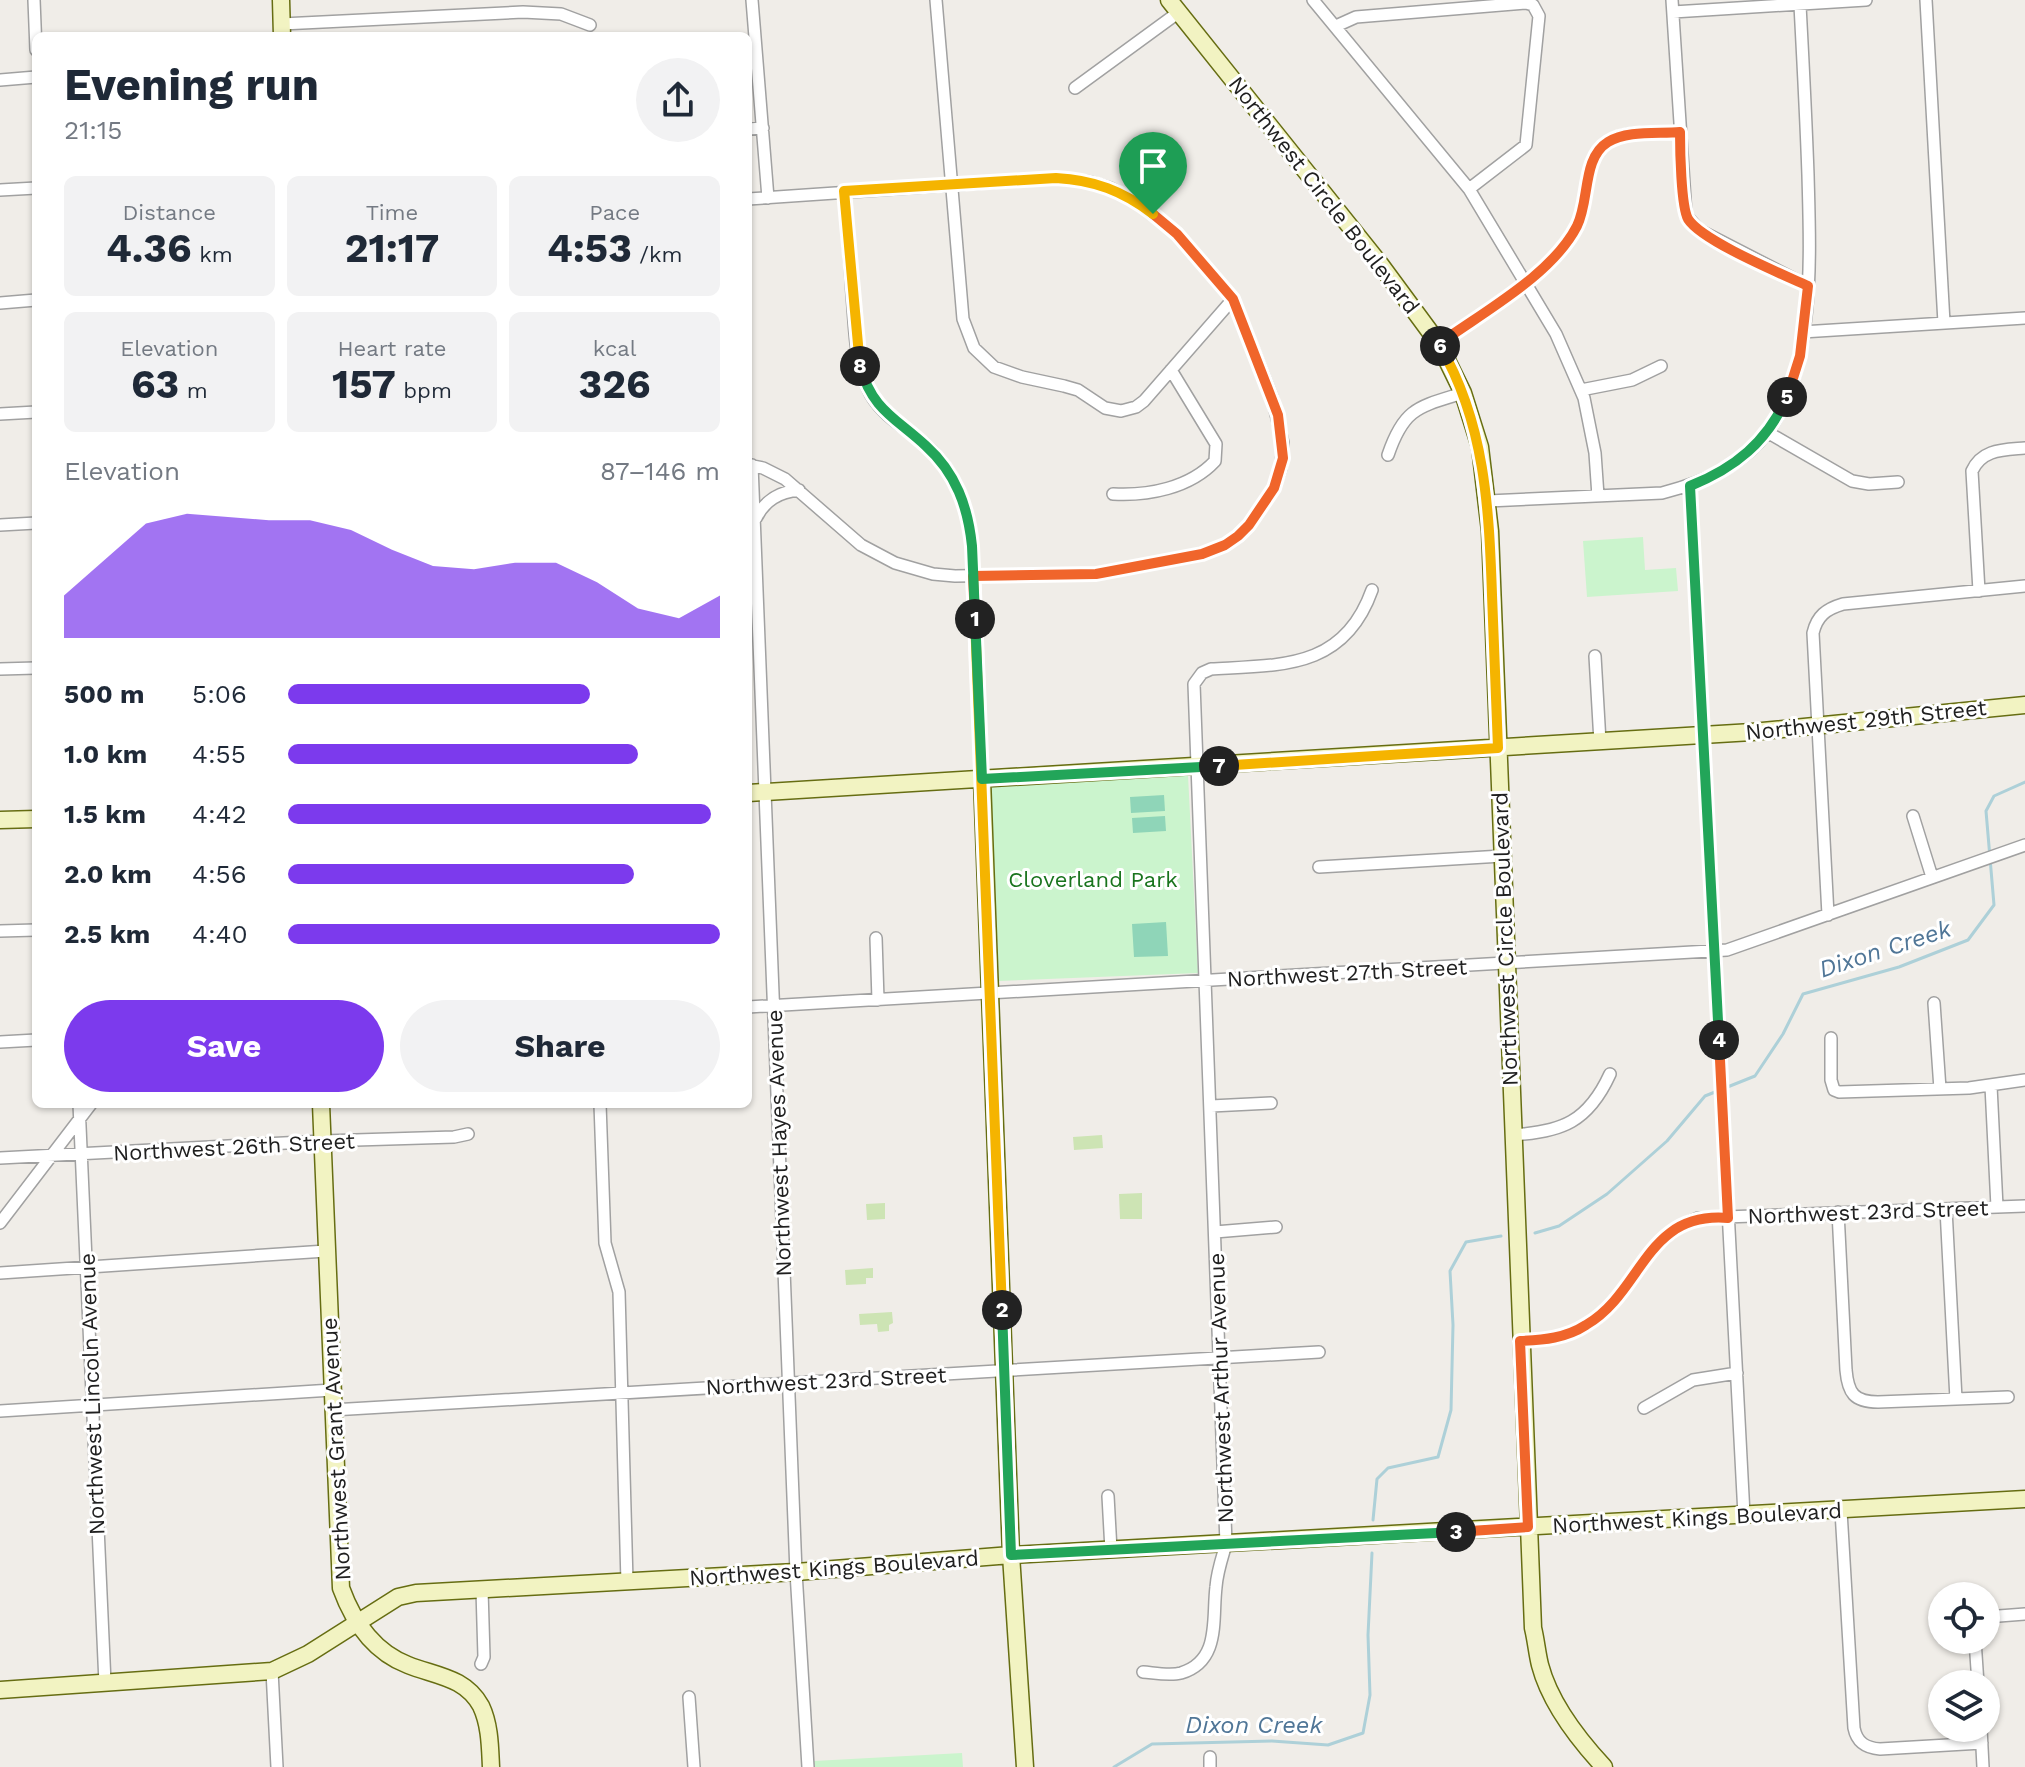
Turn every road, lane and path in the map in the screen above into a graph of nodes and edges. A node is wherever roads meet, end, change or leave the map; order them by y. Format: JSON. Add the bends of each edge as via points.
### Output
{"nodes":[{"id":1,"x":34,"y":0,"type":"edge"},
{"id":2,"x":281,"y":0,"type":"edge"},
{"id":3,"x":752,"y":0,"type":"edge"},
{"id":4,"x":936,"y":0,"type":"edge"},
{"id":5,"x":1313,"y":0,"type":"edge"},
{"id":6,"x":1866,"y":0,"type":"edge"},
{"id":7,"x":1926,"y":0,"type":"edge"},
{"id":8,"x":1800,"y":5,"type":"junction"},
{"id":9,"x":1174,"y":6,"type":"edge"},
{"id":10,"x":1673,"y":6,"type":"edge"},
{"id":11,"x":590,"y":25,"type":"dead end"},
{"id":12,"x":1336,"y":26,"type":"junction"},
{"id":13,"x":282,"y":30,"type":"edge"},
{"id":14,"x":35,"y":32,"type":"edge"},
{"id":15,"x":32,"y":77,"type":"edge"},
{"id":16,"x":0,"y":80,"type":"edge"},
{"id":17,"x":1075,"y":88,"type":"dead end"},
{"id":18,"x":763,"y":128,"type":"junction"},
{"id":19,"x":752,"y":129,"type":"edge"},
{"id":20,"x":1680,"y":132,"type":"junction"},
{"id":21,"x":951,"y":184,"type":"junction"},
{"id":22,"x":32,"y":188,"type":"edge"},
{"id":23,"x":1469,"y":189,"type":"junction"},
{"id":24,"x":0,"y":190,"type":"edge"},
{"id":25,"x":844,"y":191,"type":"junction"},
{"id":26,"x":768,"y":198,"type":"junction"},
{"id":27,"x":752,"y":199,"type":"edge"},
{"id":28,"x":1525,"y":282,"type":"junction"},
{"id":29,"x":1808,"y":286,"type":"junction"},
{"id":30,"x":1233,"y":299,"type":"junction"},
{"id":31,"x":32,"y":300,"type":"edge"},
{"id":32,"x":0,"y":303,"type":"edge"},
{"id":33,"x":2025,"y":318,"type":"edge"},
{"id":34,"x":1944,"y":323,"type":"junction"},
{"id":35,"x":1802,"y":332,"type":"junction"},
{"id":36,"x":1439,"y":344,"type":"junction"},
{"id":37,"x":1661,"y":366,"type":"dead end"},
{"id":38,"x":1171,"y":370,"type":"junction"},
{"id":39,"x":1581,"y":390,"type":"junction"},
{"id":40,"x":1463,"y":393,"type":"junction"},
{"id":41,"x":32,"y":412,"type":"edge"},
{"id":42,"x":0,"y":414,"type":"edge"},
{"id":43,"x":1767,"y":432,"type":"junction"},
{"id":44,"x":2025,"y":448,"type":"edge"},
{"id":45,"x":1388,"y":455,"type":"dead end"},
{"id":46,"x":752,"y":466,"type":"edge"},
{"id":47,"x":1898,"y":482,"type":"dead end"},
{"id":48,"x":1690,"y":486,"type":"junction"},
{"id":49,"x":752,"y":487,"type":"edge"},
{"id":50,"x":799,"y":490,"type":"junction"},
{"id":51,"x":1113,"y":494,"type":"dead end"},
{"id":52,"x":1598,"y":496,"type":"junction"},
{"id":53,"x":1488,"y":501,"type":"junction"},
{"id":54,"x":755,"y":519,"type":"junction"},
{"id":55,"x":32,"y":523,"type":"edge"},
{"id":56,"x":0,"y":525,"type":"edge"},
{"id":57,"x":973,"y":576,"type":"junction"},
{"id":58,"x":2025,"y":586,"type":"edge"},
{"id":59,"x":1372,"y":590,"type":"dead end"},
{"id":60,"x":1979,"y":591,"type":"junction"},
{"id":61,"x":1595,"y":656,"type":"dead end"},
{"id":62,"x":32,"y":668,"type":"edge"},
{"id":63,"x":0,"y":669,"type":"edge"},
{"id":64,"x":2025,"y":705,"type":"edge"},
{"id":65,"x":1818,"y":725,"type":"junction"},
{"id":66,"x":1704,"y":735,"type":"junction"},
{"id":67,"x":1600,"y":742,"type":"junction"},
{"id":68,"x":1498,"y":748,"type":"junction"},
{"id":69,"x":1197,"y":767,"type":"junction"},
{"id":70,"x":982,"y":779,"type":"junction"},
{"id":71,"x":766,"y":792,"type":"junction"},
{"id":72,"x":752,"y":793,"type":"edge"},
{"id":73,"x":1913,"y":816,"type":"dead end"},
{"id":74,"x":32,"y":819,"type":"edge"},
{"id":75,"x":0,"y":820,"type":"edge"},
{"id":76,"x":2025,"y":845,"type":"edge"},
{"id":77,"x":1502,"y":856,"type":"junction"},
{"id":78,"x":1319,"y":867,"type":"dead end"},
{"id":79,"x":1932,"y":877,"type":"junction"},
{"id":80,"x":1828,"y":915,"type":"junction"},
{"id":81,"x":32,"y":930,"type":"edge"},
{"id":82,"x":0,"y":931,"type":"edge"},
{"id":83,"x":876,"y":938,"type":"dead end"},
{"id":84,"x":1715,"y":951,"type":"junction"},
{"id":85,"x":1505,"y":962,"type":"junction"},
{"id":86,"x":1205,"y":981,"type":"junction"},
{"id":87,"x":990,"y":994,"type":"junction"},
{"id":88,"x":878,"y":1000,"type":"junction"},
{"id":89,"x":1934,"y":1003,"type":"dead end"},
{"id":90,"x":774,"y":1006,"type":"junction"},
{"id":91,"x":752,"y":1007,"type":"edge"},
{"id":92,"x":1831,"y":1038,"type":"dead end"},
{"id":93,"x":32,"y":1040,"type":"edge"},
{"id":94,"x":0,"y":1042,"type":"edge"},
{"id":95,"x":1610,"y":1074,"type":"dead end"},
{"id":96,"x":2025,"y":1080,"type":"edge"},
{"id":97,"x":1991,"y":1086,"type":"junction"},
{"id":98,"x":1940,"y":1089,"type":"junction"},
{"id":99,"x":1271,"y":1103,"type":"dead end"},
{"id":100,"x":1211,"y":1106,"type":"junction"},
{"id":101,"x":79,"y":1108,"type":"edge"},
{"id":102,"x":88,"y":1108,"type":"edge"},
{"id":103,"x":321,"y":1108,"type":"edge"},
{"id":104,"x":600,"y":1108,"type":"edge"},
{"id":105,"x":79,"y":1119,"type":"junction"},
{"id":106,"x":468,"y":1134,"type":"dead end"},
{"id":107,"x":1512,"y":1135,"type":"junction"},
{"id":108,"x":323,"y":1141,"type":"junction"},
{"id":109,"x":81,"y":1154,"type":"junction"},
{"id":110,"x":52,"y":1155,"type":"junction"},
{"id":111,"x":0,"y":1158,"type":"edge"},
{"id":112,"x":2025,"y":1206,"type":"edge"},
{"id":113,"x":1997,"y":1207,"type":"junction"},
{"id":114,"x":1946,"y":1209,"type":"junction"},
{"id":115,"x":1838,"y":1212,"type":"junction"},
{"id":116,"x":1728,"y":1218,"type":"junction"},
{"id":117,"x":0,"y":1223,"type":"edge"},
{"id":118,"x":1276,"y":1227,"type":"dead end"},
{"id":119,"x":1215,"y":1232,"type":"junction"},
{"id":120,"x":326,"y":1251,"type":"junction"},
{"id":121,"x":86,"y":1267,"type":"junction"},
{"id":122,"x":0,"y":1273,"type":"edge"},
{"id":123,"x":1520,"y":1341,"type":"junction"},
{"id":124,"x":1319,"y":1352,"type":"dead end"},
{"id":125,"x":1220,"y":1357,"type":"junction"},
{"id":126,"x":1005,"y":1370,"type":"junction"},
{"id":127,"x":1737,"y":1373,"type":"junction"},
{"id":128,"x":789,"y":1383,"type":"junction"},
{"id":129,"x":332,"y":1390,"type":"junction"},
{"id":130,"x":622,"y":1394,"type":"junction"},
{"id":131,"x":2008,"y":1397,"type":"dead end"},
{"id":132,"x":1956,"y":1399,"type":"junction"},
{"id":133,"x":92,"y":1406,"type":"junction"},
{"id":134,"x":1644,"y":1408,"type":"dead end"},
{"id":135,"x":332,"y":1410,"type":"junction"},
{"id":136,"x":0,"y":1411,"type":"edge"},
{"id":137,"x":1108,"y":1496,"type":"dead end"},
{"id":138,"x":2025,"y":1499,"type":"edge"},
{"id":139,"x":1841,"y":1511,"type":"junction"},
{"id":140,"x":1744,"y":1515,"type":"junction"},
{"id":141,"x":1528,"y":1527,"type":"junction"},
{"id":142,"x":1226,"y":1544,"type":"junction"},
{"id":143,"x":1111,"y":1550,"type":"junction"},
{"id":144,"x":1011,"y":1555,"type":"junction"},
{"id":145,"x":796,"y":1572,"type":"junction"},
{"id":146,"x":627,"y":1582,"type":"junction"},
{"id":147,"x":482,"y":1590,"type":"junction"},
{"id":148,"x":2025,"y":1614,"type":"edge"},
{"id":149,"x":2000,"y":1616,"type":"edge"},
{"id":150,"x":358,"y":1623,"type":"junction"},
{"id":151,"x":481,"y":1664,"type":"dead end"},
{"id":152,"x":272,"y":1671,"type":"junction"},
{"id":153,"x":1143,"y":1672,"type":"dead end"},
{"id":154,"x":105,"y":1683,"type":"junction"},
{"id":155,"x":0,"y":1690,"type":"edge"},
{"id":156,"x":689,"y":1697,"type":"dead end"},
{"id":157,"x":1982,"y":1743,"type":"joint"},
{"id":158,"x":277,"y":1767,"type":"edge"},
{"id":159,"x":491,"y":1767,"type":"edge"},
{"id":160,"x":694,"y":1767,"type":"edge"},
{"id":161,"x":808,"y":1767,"type":"edge"},
{"id":162,"x":1025,"y":1767,"type":"edge"},
{"id":163,"x":1604,"y":1767,"type":"edge"},
{"id":164,"x":1983,"y":1767,"type":"edge"}],
"edges":[{"from":1,"to":14,"type":"street"},
{"from":2,"to":13,"type":"main road"},
{"from":3,"to":18,"type":"street"},
{"from":4,"to":21,"type":"street"},
{"from":5,"to":12,"type":"street"},
{"from":6,"to":8,"type":"street"},
{"from":7,"to":34,"type":"street"},
{"from":8,"to":10,"type":"street"},
{"from":8,"to":29,"type":"street","via":[[1811,234]]},
{"from":9,"to":17,"type":"street"},
{"from":9,"to":36,"type":"main road","name":"Northwest Circle Boulevard"},
{"from":10,"to":20,"type":"street"},
{"from":11,"to":13,"type":"street","via":[[561,14],[523,12]]},
{"from":12,"to":23,"type":"street"},
{"from":12,"to":23,"type":"street","via":[[1356,17],[1476,6],[1526,3],[1537,10],[1526,145]]},
{"from":15,"to":16,"type":"street"},
{"from":18,"to":19,"type":"street"},
{"from":18,"to":26,"type":"street"},
{"from":20,"to":28,"type":"street","via":[[1625,136],[1600,149],[1590,169],[1578,225],[1556,255]]},
{"from":20,"to":29,"type":"street","via":[[1684,208],[1694,226]]},
{"from":21,"to":25,"type":"street"},
{"from":21,"to":30,"type":"street","via":[[1056,178],[1110,188],[1177,234]]},
{"from":21,"to":38,"type":"street","via":[[964,328],[984,359],[1002,371],[1078,390],[1105,408],[1121,411],[1144,401]]},
{"from":22,"to":24,"type":"street"},
{"from":23,"to":28,"type":"street"},
{"from":25,"to":26,"type":"street"},
{"from":25,"to":57,"type":"street","via":[[863,377],[880,408],[934,453],[952,477],[969,518]]},
{"from":26,"to":27,"type":"street"},
{"from":28,"to":36,"type":"street"},
{"from":28,"to":39,"type":"street"},
{"from":29,"to":35,"type":"street"},
{"from":30,"to":38,"type":"street"},
{"from":30,"to":57,"type":"street","via":[[1272,397],[1283,443],[1278,478],[1249,525],[1215,550],[1124,571]]},
{"from":31,"to":32,"type":"street"},
{"from":33,"to":34,"type":"street"},
{"from":34,"to":35,"type":"street"},
{"from":35,"to":43,"type":"street","via":[[1795,378]]},
{"from":36,"to":40,"type":"main road","name":"Northwest Circle Boulevard"},
{"from":37,"to":39,"type":"street","via":[[1632,380]]},
{"from":38,"to":51,"type":"street","via":[[1216,444],[1215,461],[1165,489]]},
{"from":39,"to":52,"type":"street"},
{"from":40,"to":45,"type":"street","via":[[1413,412],[1400,424]]},
{"from":40,"to":53,"type":"main road","name":"Northwest Circle Boulevard","via":[[1480,447]]},
{"from":41,"to":42,"type":"street"},
{"from":43,"to":47,"type":"street","via":[[1852,481]]},
{"from":43,"to":48,"type":"street","via":[[1725,471]]},
{"from":44,"to":60,"type":"street","via":[[1987,453],[1972,471]]},
{"from":46,"to":50,"type":"street"},
{"from":48,"to":52,"type":"street"},
{"from":48,"to":66,"type":"street"},
{"from":49,"to":54,"type":"street","name":"Northwest Hayes Avenue"},
{"from":50,"to":54,"type":"street","via":[[775,496]]},
{"from":50,"to":57,"type":"street","via":[[849,537],[881,556],[933,574]]},
{"from":52,"to":53,"type":"street"},
{"from":53,"to":68,"type":"main road","name":"Northwest Circle Boulevard"},
{"from":54,"to":71,"type":"street","name":"Northwest Hayes Avenue"},
{"from":55,"to":56,"type":"street"},
{"from":57,"to":70,"type":"street"},
{"from":58,"to":60,"type":"street"},
{"from":59,"to":69,"type":"street","name":"Northwest Arthur Avenue","via":[[1347,634],[1316,656],[1285,665],[1211,669],[1197,677]]},
{"from":60,"to":65,"type":"street","via":[[1827,610],[1813,633]]},
{"from":61,"to":67,"type":"street"},
{"from":62,"to":63,"type":"street"},
{"from":64,"to":65,"type":"main road","name":"Northwest 29th Street"},
{"from":65,"to":66,"type":"main road","name":"Northwest 29th Street"},
{"from":65,"to":80,"type":"street"},
{"from":66,"to":67,"type":"main road","name":"Northwest 29th Street"},
{"from":66,"to":84,"type":"street"},
{"from":67,"to":68,"type":"main road","name":"Northwest 29th Street"},
{"from":68,"to":69,"type":"main road","name":"Northwest 29th Street"},
{"from":68,"to":77,"type":"main road","name":"Northwest Circle Boulevard"},
{"from":69,"to":70,"type":"main road","name":"Northwest 29th Street"},
{"from":69,"to":86,"type":"street","name":"Northwest Arthur Avenue"},
{"from":70,"to":71,"type":"main road","name":"Northwest 29th Street"},
{"from":70,"to":87,"type":"main road"},
{"from":71,"to":72,"type":"main road","name":"Northwest 29th Street"},
{"from":71,"to":90,"type":"street","name":"Northwest Hayes Avenue"},
{"from":73,"to":79,"type":"street"},
{"from":74,"to":75,"type":"main road"},
{"from":76,"to":79,"type":"street","name":"Northwest 27th Street"},
{"from":77,"to":78,"type":"street"},
{"from":77,"to":85,"type":"main road","name":"Northwest Circle Boulevard"},
{"from":79,"to":80,"type":"street","name":"Northwest 27th Street"},
{"from":80,"to":84,"type":"street","name":"Northwest 27th Street"},
{"from":81,"to":82,"type":"street"},
{"from":83,"to":88,"type":"street"},
{"from":84,"to":85,"type":"street","name":"Northwest 27th Street"},
{"from":84,"to":116,"type":"street"},
{"from":85,"to":86,"type":"street","name":"Northwest 27th Street"},
{"from":85,"to":107,"type":"main road","name":"Northwest Circle Boulevard"},
{"from":86,"to":87,"type":"street","name":"Northwest 27th Street"},
{"from":86,"to":100,"type":"street","name":"Northwest Arthur Avenue"},
{"from":87,"to":88,"type":"street","name":"Northwest 27th Street"},
{"from":87,"to":126,"type":"main road"},
{"from":88,"to":90,"type":"street","name":"Northwest 27th Street"},
{"from":89,"to":98,"type":"street"},
{"from":90,"to":91,"type":"street","name":"Northwest 27th Street"},
{"from":90,"to":128,"type":"street","name":"Northwest Hayes Avenue"},
{"from":92,"to":98,"type":"street","via":[[1834,1090]]},
{"from":93,"to":94,"type":"street"},
{"from":95,"to":107,"type":"street","via":[[1591,1105],[1568,1124],[1545,1133]]},
{"from":96,"to":97,"type":"street"},
{"from":97,"to":98,"type":"street"},
{"from":97,"to":113,"type":"street"},
{"from":99,"to":100,"type":"street"},
{"from":100,"to":119,"type":"street","name":"Northwest Arthur Avenue"},
{"from":101,"to":105,"type":"street","name":"Northwest Lincoln Avenue"},
{"from":102,"to":105,"type":"street"},
{"from":103,"to":108,"type":"main road","name":"Northwest Grant Avenue"},
{"from":104,"to":130,"type":"street","via":[[605,1243],[619,1292]]},
{"from":105,"to":109,"type":"street","name":"Northwest Lincoln Avenue"},
{"from":105,"to":110,"type":"street"},
{"from":106,"to":108,"type":"street","name":"Northwest 26th Street"},
{"from":107,"to":123,"type":"main road","name":"Northwest Circle Boulevard"},
{"from":108,"to":109,"type":"street","name":"Northwest 26th Street"},
{"from":108,"to":120,"type":"main road","name":"Northwest Grant Avenue"},
{"from":109,"to":110,"type":"street","name":"Northwest 26th Street"},
{"from":109,"to":121,"type":"street","name":"Northwest Lincoln Avenue"},
{"from":110,"to":111,"type":"street","name":"Northwest 26th Street"},
{"from":110,"to":117,"type":"street"},
{"from":112,"to":113,"type":"street","name":"Northwest 23rd Street"},
{"from":113,"to":114,"type":"street","name":"Northwest 23rd Street"},
{"from":114,"to":115,"type":"street","name":"Northwest 23rd Street"},
{"from":114,"to":132,"type":"street"},
{"from":115,"to":116,"type":"street","name":"Northwest 23rd Street"},
{"from":115,"to":132,"type":"street","via":[[1849,1391],[1866,1402]]},
{"from":116,"to":123,"type":"street","name":"Northwest 23rd Street","via":[[1698,1218],[1667,1234],[1587,1325],[1558,1337]]},
{"from":116,"to":127,"type":"street"},
{"from":118,"to":119,"type":"street","name":"Northwest Arthur Avenue"},
{"from":119,"to":125,"type":"street","name":"Northwest Arthur Avenue"},
{"from":120,"to":121,"type":"street"},
{"from":120,"to":129,"type":"main road","name":"Northwest Grant Avenue"},
{"from":121,"to":122,"type":"street"},
{"from":121,"to":133,"type":"street","name":"Northwest Lincoln Avenue"},
{"from":123,"to":141,"type":"main road","name":"Northwest Circle Boulevard"},
{"from":124,"to":125,"type":"street","name":"Northwest 23rd Street"},
{"from":125,"to":126,"type":"street","name":"Northwest 23rd Street"},
{"from":125,"to":142,"type":"street","name":"Northwest Arthur Avenue"},
{"from":126,"to":128,"type":"street","name":"Northwest 23rd Street"},
{"from":126,"to":144,"type":"main road"},
{"from":127,"to":134,"type":"street","via":[[1693,1380]]},
{"from":127,"to":140,"type":"street"},
{"from":128,"to":130,"type":"street","name":"Northwest 23rd Street"},
{"from":128,"to":145,"type":"street","name":"Northwest Hayes Avenue"},
{"from":129,"to":133,"type":"street"},
{"from":129,"to":135,"type":"main road","name":"Northwest Grant Avenue"},
{"from":130,"to":135,"type":"street","name":"Northwest 23rd Street"},
{"from":130,"to":146,"type":"street"},
{"from":131,"to":132,"type":"street"},
{"from":133,"to":136,"type":"street"},
{"from":133,"to":154,"type":"street","name":"Northwest Lincoln Avenue"},
{"from":135,"to":150,"type":"main road","name":"Northwest Grant Avenue","via":[[339,1573]]},
{"from":137,"to":143,"type":"street"},
{"from":138,"to":139,"type":"main road","name":"Northwest Kings Boulevard"},
{"from":139,"to":140,"type":"main road","name":"Northwest Kings Boulevard"},
{"from":139,"to":157,"type":"street","via":[[1857,1738],[1880,1749]]},
{"from":140,"to":141,"type":"main road","name":"Northwest Kings Boulevard"},
{"from":141,"to":142,"type":"main road","name":"Northwest Kings Boulevard"},
{"from":141,"to":163,"type":"main road","name":"Northwest Circle Boulevard","via":[[1540,1665],[1569,1724]]},
{"from":142,"to":143,"type":"main road","name":"Northwest Kings Boulevard"},
{"from":142,"to":153,"type":"street","name":"Northwest Arthur Avenue","via":[[1208,1653],[1183,1672]]},
{"from":143,"to":144,"type":"main road","name":"Northwest Kings Boulevard"},
{"from":144,"to":145,"type":"main road","name":"Northwest Kings Boulevard"},
{"from":144,"to":162,"type":"main road"},
{"from":145,"to":146,"type":"main road","name":"Northwest Kings Boulevard"},
{"from":145,"to":161,"type":"street","name":"Northwest Hayes Avenue"},
{"from":146,"to":147,"type":"main road","name":"Northwest Kings Boulevard"},
{"from":147,"to":150,"type":"main road","name":"Northwest Kings Boulevard","via":[[405,1595]]},
{"from":147,"to":151,"type":"street"},
{"from":148,"to":149,"type":"street"},
{"from":150,"to":152,"type":"main road","name":"Northwest Kings Boulevard"},
{"from":150,"to":159,"type":"main road","name":"Northwest Grant Avenue","via":[[393,1658],[454,1680],[475,1697],[488,1726]]},
{"from":152,"to":154,"type":"main road","name":"Northwest Kings Boulevard"},
{"from":152,"to":158,"type":"street"},
{"from":154,"to":155,"type":"main road","name":"Northwest Kings Boulevard"},
{"from":156,"to":160,"type":"street"},
{"from":157,"to":164,"type":"street"}]}
